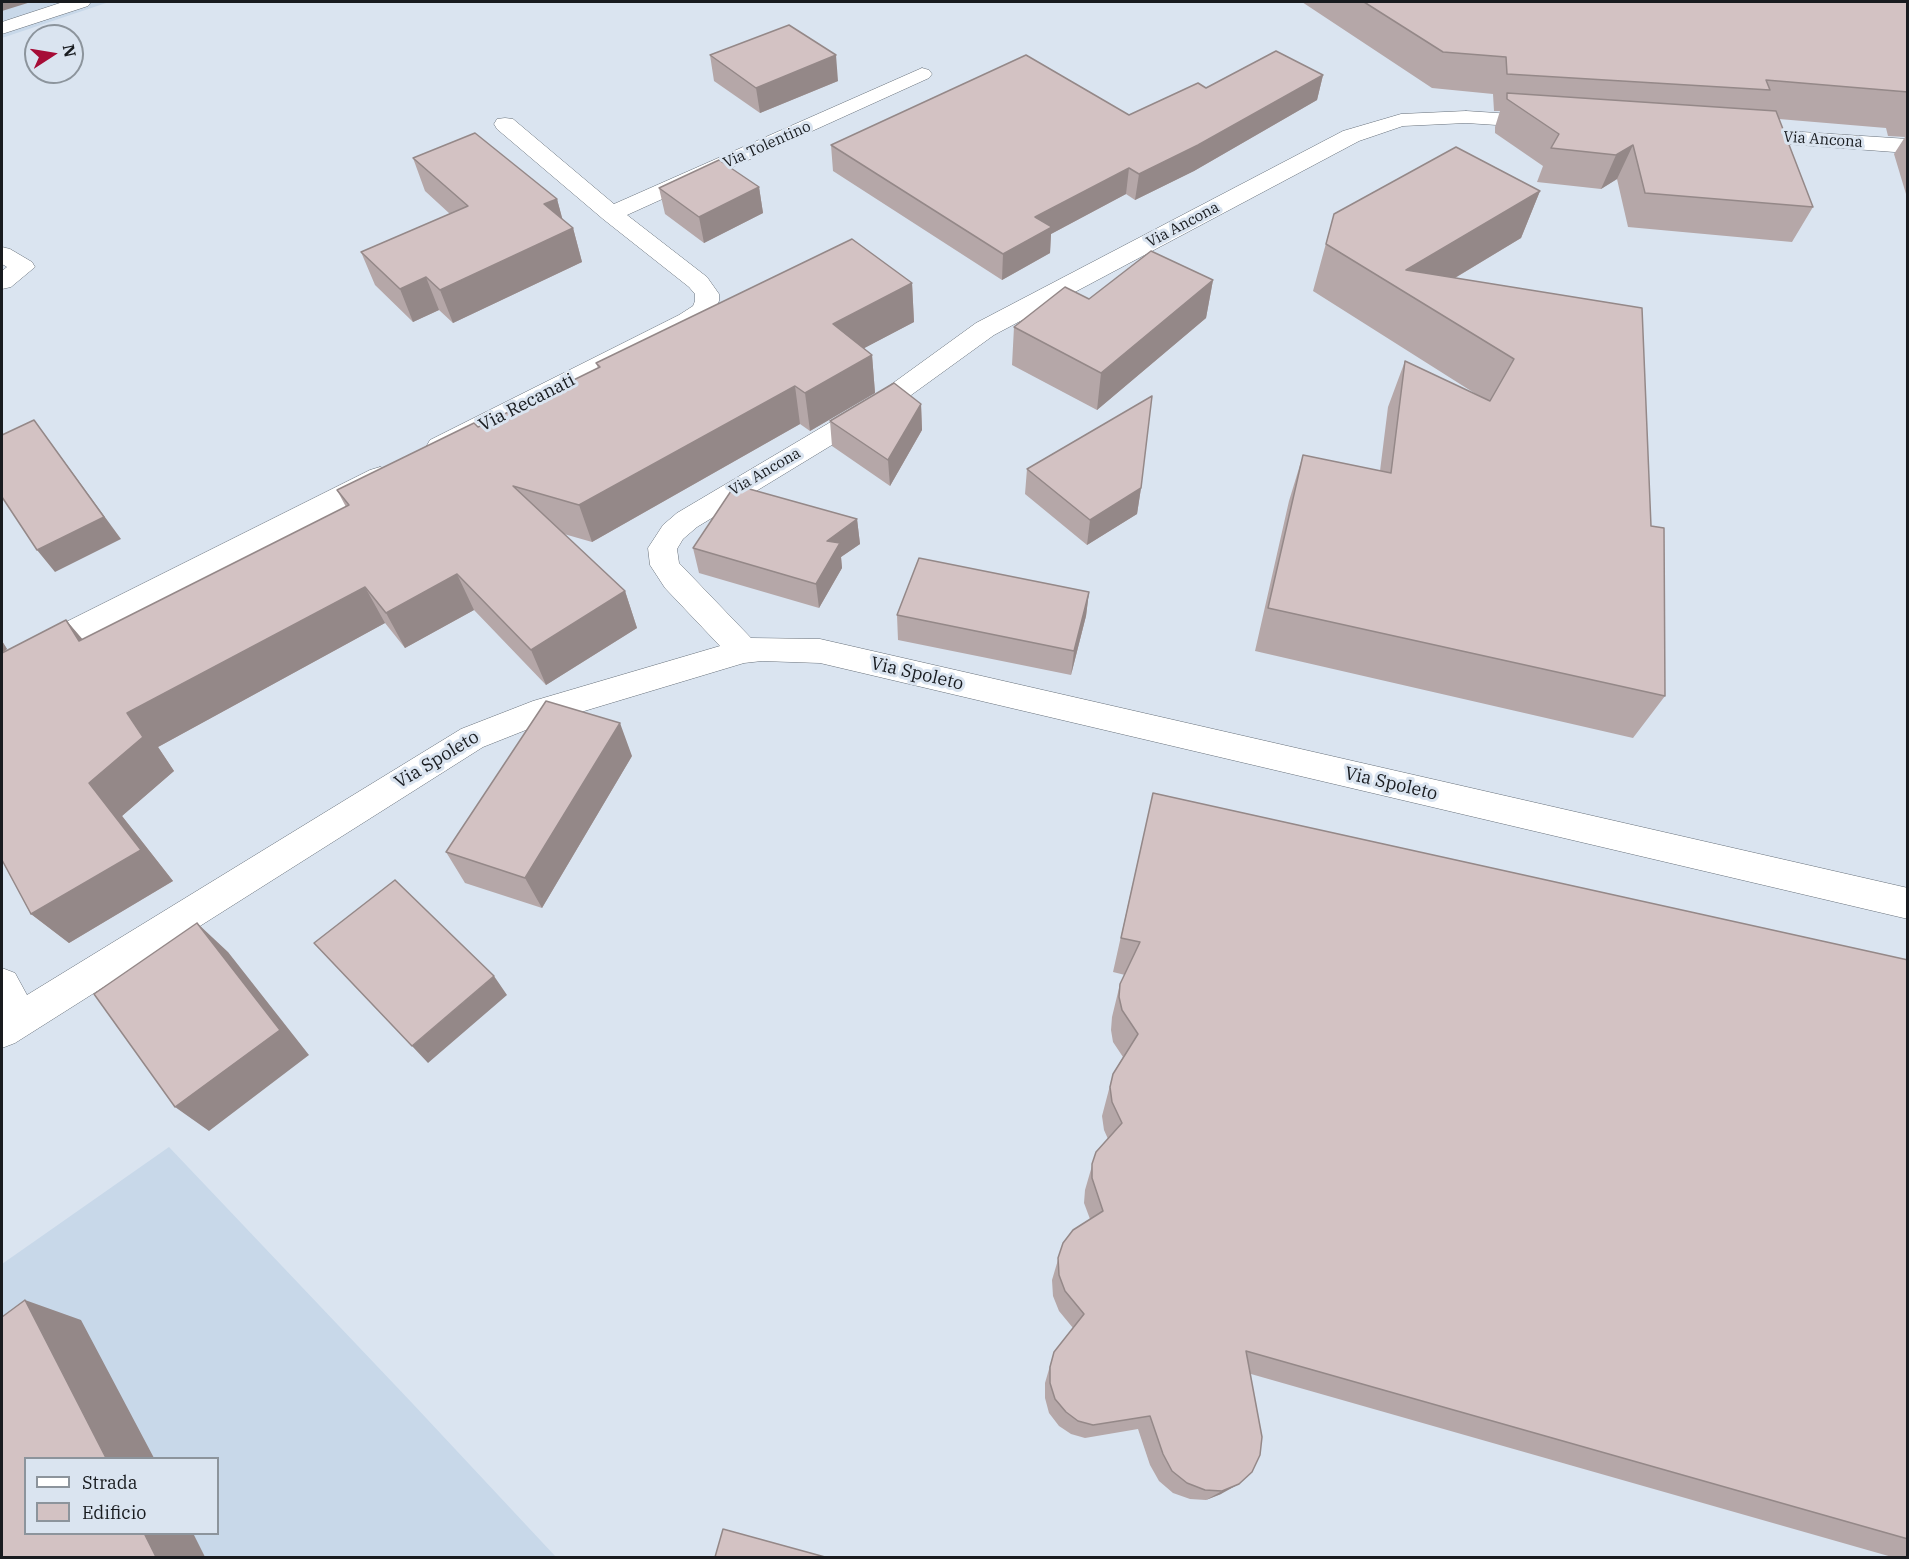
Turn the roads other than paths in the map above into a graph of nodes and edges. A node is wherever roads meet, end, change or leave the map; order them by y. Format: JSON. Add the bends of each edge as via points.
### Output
{"nodes":[{"id":1,"x":81,"y":2,"type":"edge"},
{"id":2,"x":2,"y":28,"type":"edge"},
{"id":3,"x":922,"y":74,"type":"dead end"},
{"id":4,"x":505,"y":124,"type":"dead end"},
{"id":5,"x":1571,"y":124,"type":"edge"},
{"id":6,"x":1722,"y":134,"type":"edge"},
{"id":7,"x":1908,"y":146,"type":"edge"},
{"id":8,"x":611,"y":214,"type":"junction"},
{"id":9,"x":2,"y":254,"type":"edge"},
{"id":10,"x":2,"y":282,"type":"edge"},
{"id":11,"x":744,"y":651,"type":"junction"},
{"id":12,"x":2,"y":668,"type":"edge"},
{"id":13,"x":1908,"y":904,"type":"edge"},
{"id":14,"x":2,"y":985,"type":"edge"},
{"id":15,"x":11,"y":1025,"type":"edge"}],
"edges":[{"from":1,"to":2,"type":"street"},
{"from":3,"to":8,"type":"street","name":"Via Tolentino"},
{"from":4,"to":8,"type":"street","name":"Via Recanati"},
{"from":5,"to":11,"type":"street","name":"Via Ancona","via":[[1466,117],[1401,120],[1377,126],[1351,136],[969,339],[887,399],[730,492],[666,539],[662,556],[669,573]]},
{"from":6,"to":7,"type":"street","name":"Via Ancona"},
{"from":8,"to":12,"type":"street","name":"Via Recanati","via":[[703,287],[707,294],[704,309],[688,321]]},
{"from":9,"to":10,"type":"street","via":[[23,267]]},
{"from":11,"to":13,"type":"street","name":"Via Spoleto","via":[[820,651]]},
{"from":11,"to":15,"type":"street","name":"Via Spoleto","via":[[523,717],[472,738]]},
{"from":14,"to":15,"type":"street"}]}
